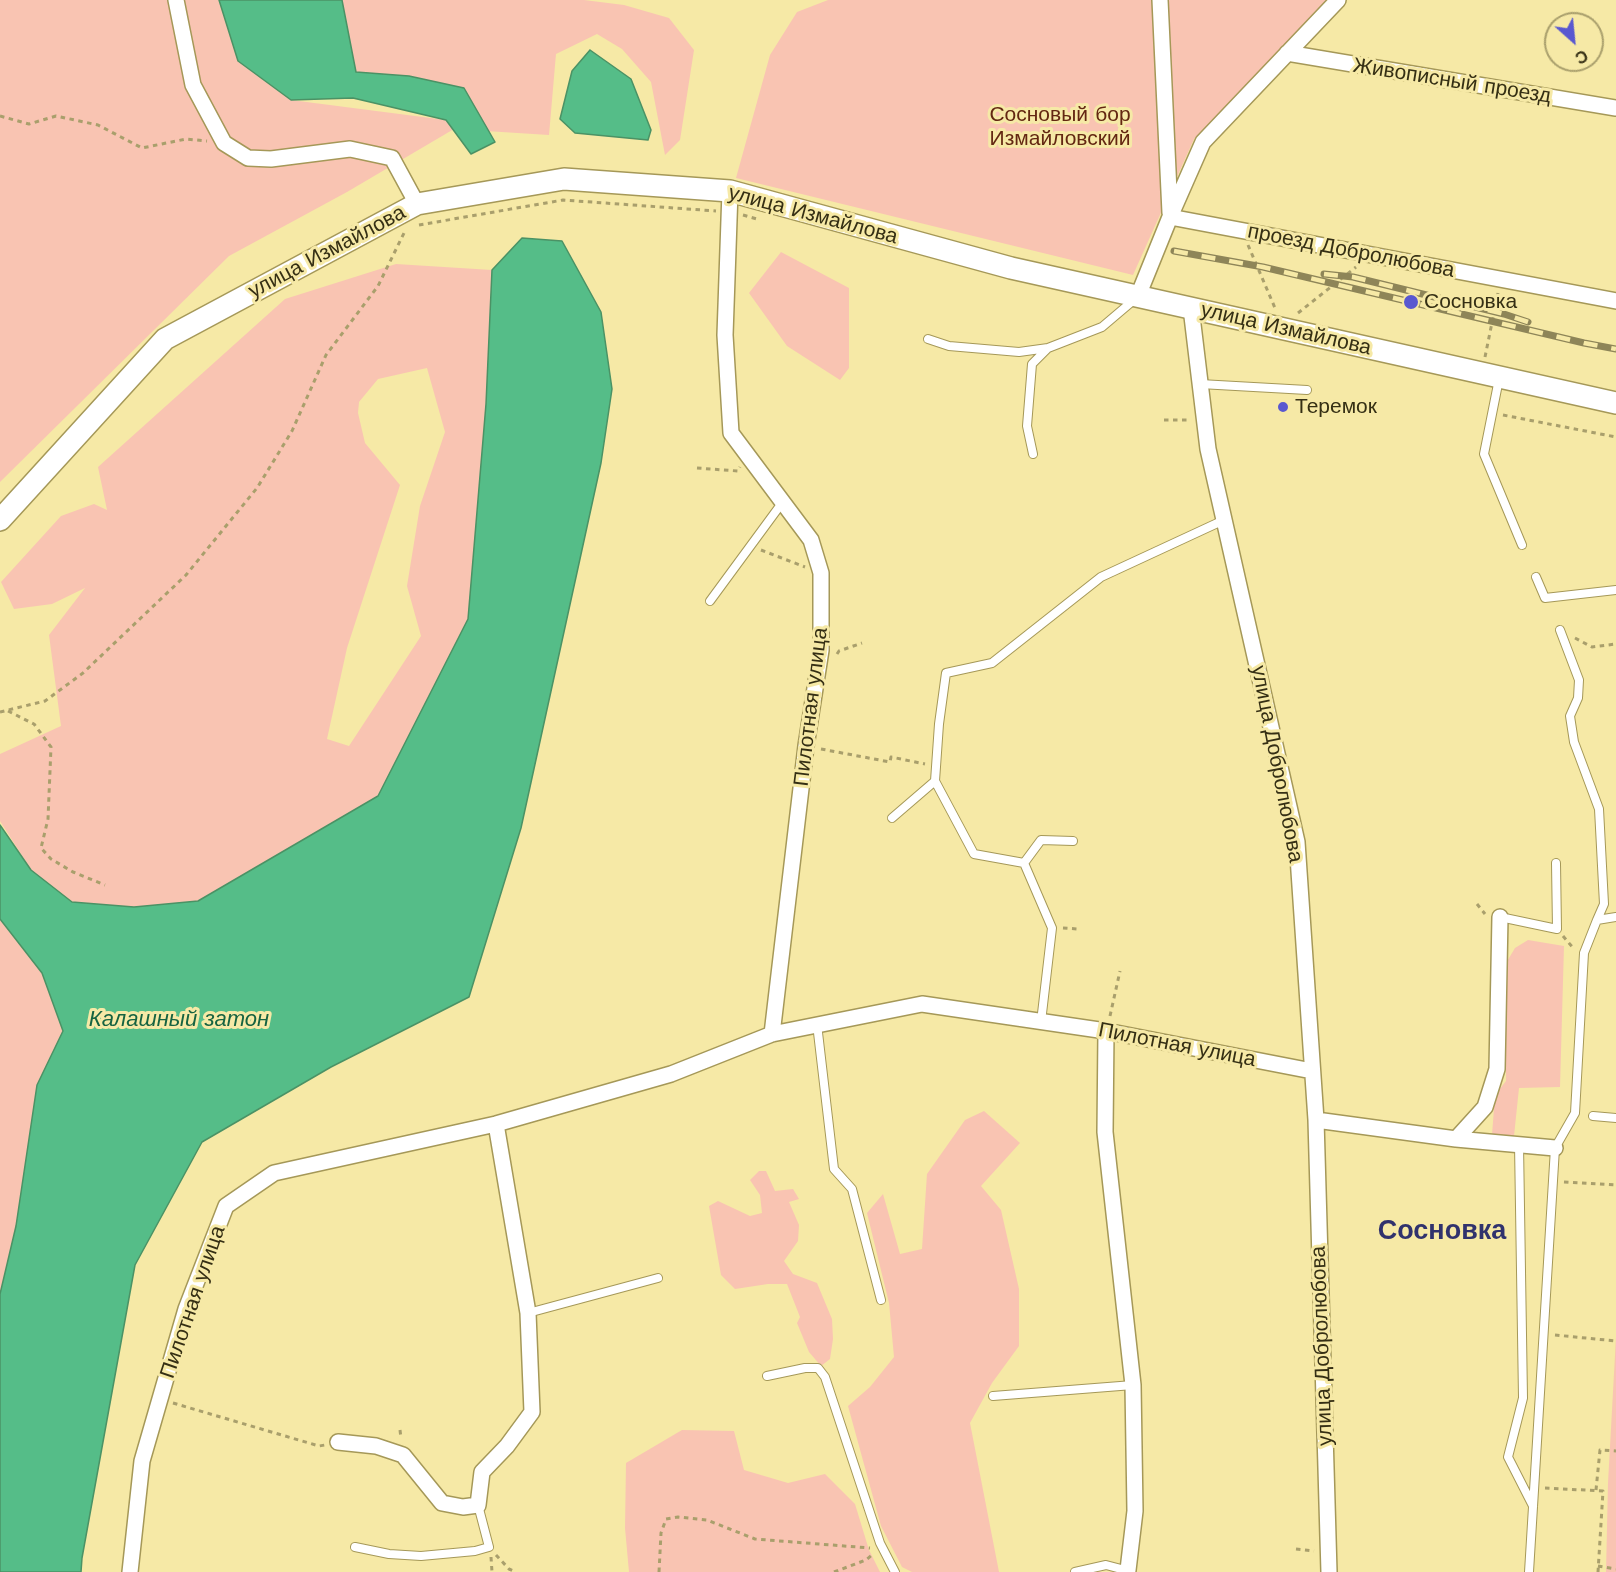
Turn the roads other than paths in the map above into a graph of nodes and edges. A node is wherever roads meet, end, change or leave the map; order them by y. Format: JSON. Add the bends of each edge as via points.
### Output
{"nodes":[{"id":1,"x":176,"y":0,"type":"edge"},
{"id":2,"x":1160,"y":0,"type":"edge"},
{"id":3,"x":1338,"y":0,"type":"edge"},
{"id":4,"x":1287,"y":53,"type":"junction"},
{"id":5,"x":1616,"y":108,"type":"edge"},
{"id":6,"x":729,"y":202,"type":"junction"},
{"id":7,"x":417,"y":204,"type":"junction"},
{"id":8,"x":1170,"y":217,"type":"junction"},
{"id":9,"x":1138,"y":296,"type":"junction"},
{"id":10,"x":1616,"y":301,"type":"edge"},
{"id":11,"x":1191,"y":308,"type":"junction"},
{"id":12,"x":928,"y":339,"type":"dead end"},
{"id":13,"x":1048,"y":348,"type":"junction"},
{"id":14,"x":1499,"y":377,"type":"junction"},
{"id":15,"x":1200,"y":384,"type":"junction"},
{"id":16,"x":1307,"y":390,"type":"dead end"},
{"id":17,"x":1616,"y":404,"type":"edge"},
{"id":18,"x":1033,"y":454,"type":"dead end"},
{"id":19,"x":782,"y":503,"type":"junction"},
{"id":20,"x":0,"y":520,"type":"edge"},
{"id":21,"x":1224,"y":520,"type":"junction"},
{"id":22,"x":1522,"y":545,"type":"dead end"},
{"id":23,"x":1536,"y":577,"type":"dead end"},
{"id":24,"x":1616,"y":590,"type":"edge"},
{"id":25,"x":710,"y":601,"type":"dead end"},
{"id":26,"x":1560,"y":630,"type":"road end"},
{"id":27,"x":935,"y":781,"type":"junction"},
{"id":28,"x":892,"y":818,"type":"dead end"},
{"id":29,"x":1073,"y":842,"type":"dead end"},
{"id":30,"x":1024,"y":863,"type":"junction"},
{"id":31,"x":1556,"y":863,"type":"dead end"},
{"id":32,"x":1500,"y":917,"type":"joint"},
{"id":33,"x":1616,"y":917,"type":"edge"},
{"id":34,"x":1597,"y":920,"type":"junction"},
{"id":35,"x":1041,"y":1022,"type":"junction"},
{"id":36,"x":817,"y":1024,"type":"junction"},
{"id":37,"x":1106,"y":1031,"type":"junction"},
{"id":38,"x":772,"y":1034,"type":"junction"},
{"id":39,"x":1312,"y":1071,"type":"junction"},
{"id":40,"x":1593,"y":1116,"type":"dead end"},
{"id":41,"x":1616,"y":1118,"type":"edge"},
{"id":42,"x":1316,"y":1119,"type":"junction"},
{"id":43,"x":496,"y":1124,"type":"junction"},
{"id":44,"x":1456,"y":1139,"type":"junction"},
{"id":45,"x":1519,"y":1144,"type":"junction"},
{"id":46,"x":1555,"y":1148,"type":"junction"},
{"id":47,"x":658,"y":1278,"type":"dead end"},
{"id":48,"x":881,"y":1300,"type":"dead end"},
{"id":49,"x":528,"y":1313,"type":"junction"},
{"id":50,"x":767,"y":1376,"type":"dead end"},
{"id":51,"x":1133,"y":1385,"type":"junction"},
{"id":52,"x":993,"y":1396,"type":"dead end"},
{"id":53,"x":338,"y":1442,"type":"road end"},
{"id":54,"x":478,"y":1504,"type":"junction"},
{"id":55,"x":1533,"y":1506,"type":"junction"},
{"id":56,"x":355,"y":1547,"type":"dead end"},
{"id":57,"x":1128,"y":1571,"type":"edge"},
{"id":58,"x":130,"y":1572,"type":"edge"},
{"id":59,"x":895,"y":1572,"type":"edge"},
{"id":60,"x":1075,"y":1572,"type":"edge"},
{"id":61,"x":1329,"y":1572,"type":"edge"},
{"id":62,"x":1529,"y":1572,"type":"edge"}],
"edges":[{"from":1,"to":7,"type":"street","via":[[193,85],[224,143],[248,158],[271,159],[350,149],[392,158]]},
{"from":2,"to":8,"type":"street"},
{"from":3,"to":4,"type":"street"},
{"from":4,"to":5,"type":"street","name":"Живописный проезд"},
{"from":4,"to":8,"type":"street","via":[[1203,142]]},
{"from":6,"to":7,"type":"main road","name":"улица Измайлова","via":[[564,179]]},
{"from":6,"to":9,"type":"main road","name":"улица Измайлова"},
{"from":6,"to":19,"type":"street","name":"Пилотная улица","via":[[725,335],[731,434]]},
{"from":7,"to":20,"type":"main road","name":"улица Измайлова","via":[[165,339]]},
{"from":8,"to":9,"type":"street"},
{"from":8,"to":10,"type":"street","name":"проезд Добролюбова"},
{"from":9,"to":11,"type":"main road","name":"улица Измайлова"},
{"from":9,"to":13,"type":"lane","via":[[1102,327]]},
{"from":11,"to":14,"type":"main road","name":"улица Измайлова"},
{"from":11,"to":15,"type":"street","name":"улица Добролюбова"},
{"from":12,"to":13,"type":"lane","via":[[949,346],[1019,352]]},
{"from":13,"to":18,"type":"lane","via":[[1032,364],[1027,426]]},
{"from":14,"to":17,"type":"main road","name":"улица Измайлова"},
{"from":14,"to":22,"type":"lane","via":[[1484,454]]},
{"from":15,"to":16,"type":"lane"},
{"from":15,"to":21,"type":"street","name":"улица Добролюбова","via":[[1208,449]]},
{"from":19,"to":25,"type":"lane"},
{"from":19,"to":38,"type":"street","name":"Пилотная улица","via":[[812,540],[821,573],[821,650]]},
{"from":21,"to":27,"type":"lane","via":[[1101,577],[992,663],[946,673]]},
{"from":21,"to":39,"type":"street","name":"улица Добролюбова","via":[[1297,842]]},
{"from":23,"to":24,"type":"lane","via":[[1545,598]]},
{"from":26,"to":34,"type":"lane","via":[[1579,680],[1578,698],[1570,716],[1574,742],[1599,809],[1604,904]]},
{"from":27,"to":28,"type":"lane"},
{"from":27,"to":30,"type":"lane","via":[[974,854]]},
{"from":29,"to":30,"type":"lane","via":[[1041,840]]},
{"from":30,"to":35,"type":"lane","via":[[1052,928]]},
{"from":31,"to":32,"type":"lane","via":[[1557,929]]},
{"from":32,"to":44,"type":"street","via":[[1497,1069],[1485,1107]]},
{"from":33,"to":34,"type":"lane"},
{"from":34,"to":46,"type":"lane","via":[[1584,954],[1575,1113]]},
{"from":35,"to":36,"type":"street","name":"Пилотная улица","via":[[922,1004]]},
{"from":35,"to":37,"type":"street","name":"Пилотная улица"},
{"from":36,"to":38,"type":"street","name":"Пилотная улица"},
{"from":36,"to":48,"type":"lane","via":[[834,1169],[852,1189]]},
{"from":37,"to":39,"type":"street","name":"Пилотная улица"},
{"from":37,"to":51,"type":"street","via":[[1106,1132]]},
{"from":38,"to":43,"type":"street","name":"Пилотная улица","via":[[671,1074]]},
{"from":39,"to":42,"type":"street","name":"улица Добролюбова"},
{"from":40,"to":41,"type":"lane"},
{"from":42,"to":44,"type":"street"},
{"from":42,"to":61,"type":"street","name":"улица Добролюбова"},
{"from":43,"to":49,"type":"street"},
{"from":43,"to":58,"type":"street","name":"Пилотная улица","via":[[274,1173],[226,1206],[186,1309],[142,1461]]},
{"from":44,"to":45,"type":"street"},
{"from":45,"to":46,"type":"street"},
{"from":45,"to":55,"type":"lane","via":[[1523,1398],[1508,1457]]},
{"from":46,"to":55,"type":"lane"},
{"from":47,"to":49,"type":"lane"},
{"from":49,"to":54,"type":"street","via":[[532,1412],[482,1472]]},
{"from":50,"to":59,"type":"lane","via":[[818,1368],[825,1377],[880,1542]]},
{"from":51,"to":52,"type":"lane"},
{"from":51,"to":57,"type":"street","via":[[1135,1511]]},
{"from":53,"to":54,"type":"street","via":[[376,1446],[403,1455],[442,1503],[463,1507]]},
{"from":54,"to":56,"type":"lane","via":[[489,1546],[475,1551],[420,1556]]},
{"from":55,"to":62,"type":"lane"},
{"from":57,"to":60,"type":"lane","via":[[1106,1565]]}]}
